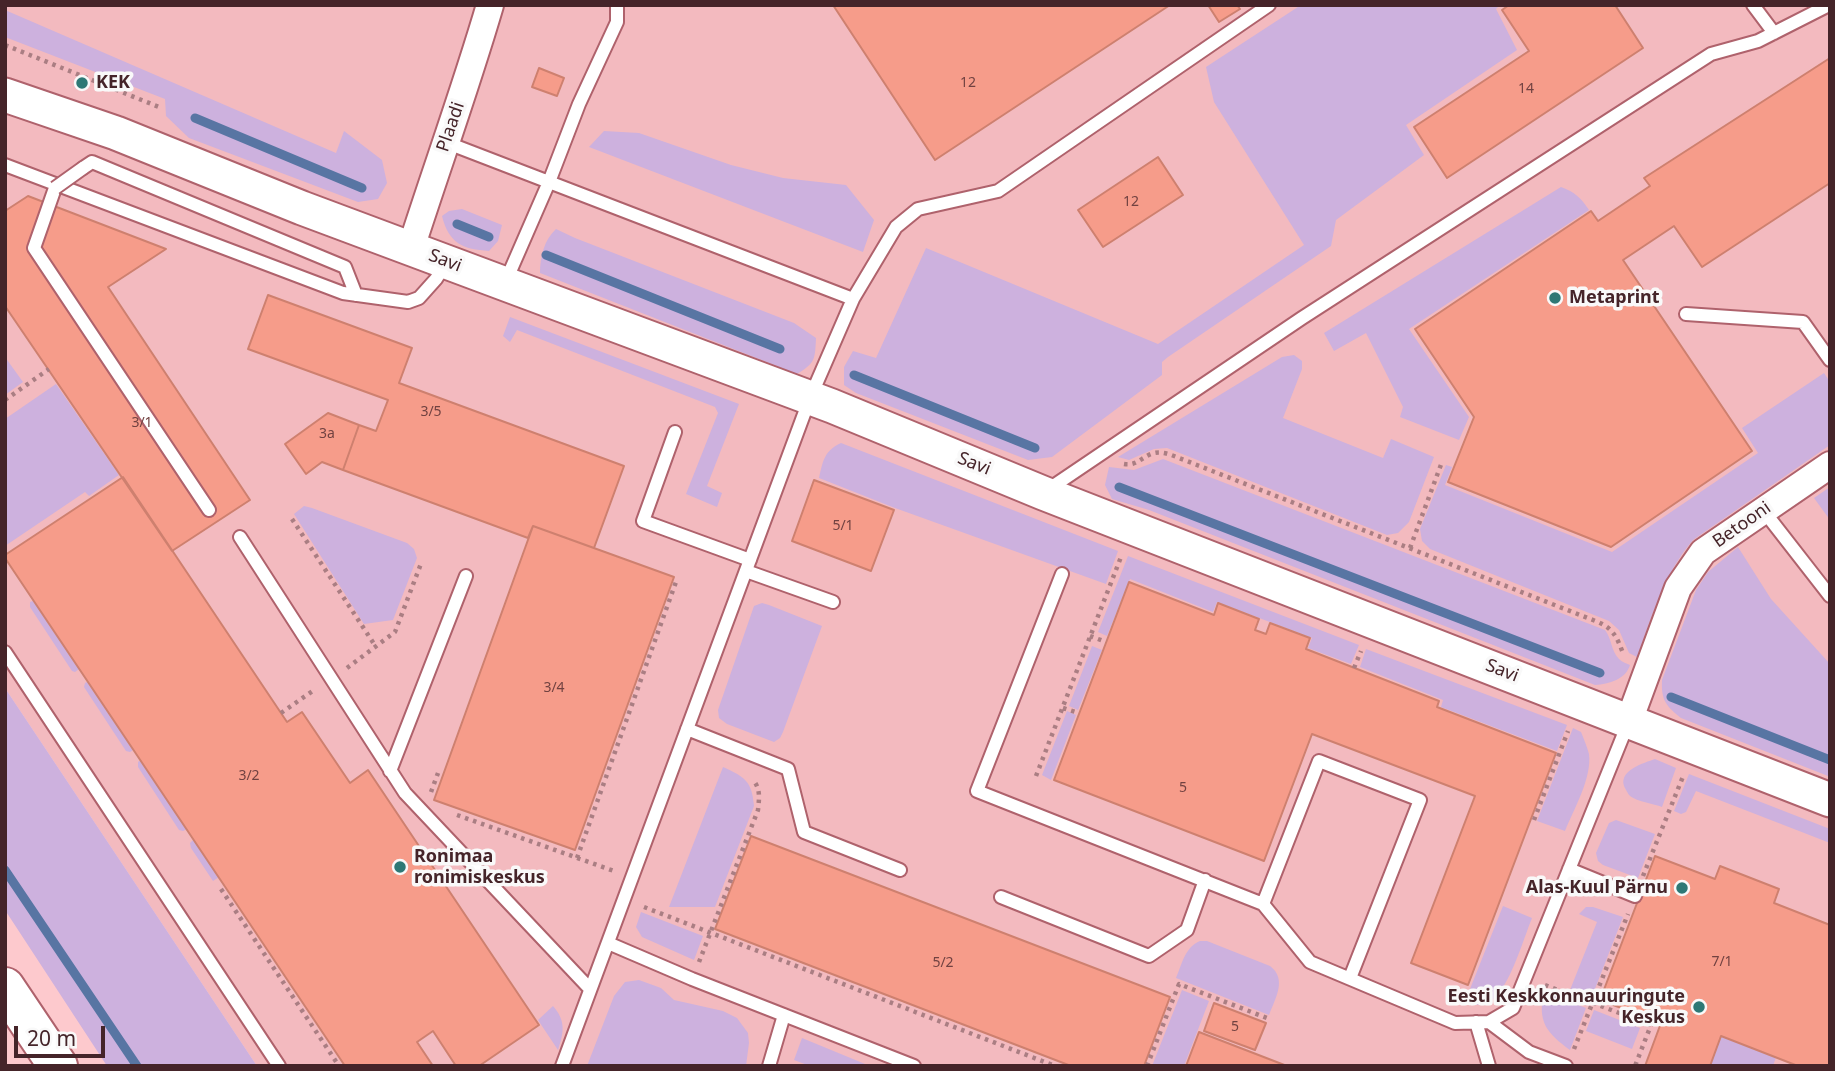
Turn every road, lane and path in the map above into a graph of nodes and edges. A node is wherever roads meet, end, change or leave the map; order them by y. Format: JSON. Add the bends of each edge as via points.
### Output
{"nodes":[{"id":1,"x":490,"y":5,"type":"edge"},
{"id":2,"x":617,"y":5,"type":"edge"},
{"id":3,"x":1269,"y":5,"type":"edge"},
{"id":4,"x":1753,"y":5,"type":"edge"},
{"id":5,"x":1829,"y":5,"type":"edge"},
{"id":6,"x":1774,"y":33,"type":"junction"},
{"id":7,"x":5,"y":45,"type":"edge"},
{"id":8,"x":5,"y":72,"type":"edge"},
{"id":9,"x":5,"y":96,"type":"edge"},
{"id":10,"x":159,"y":107,"type":"dead end"},
{"id":11,"x":116,"y":133,"type":"junction"},
{"id":12,"x":445,"y":142,"type":"junction"},
{"id":13,"x":5,"y":165,"type":"edge"},
{"id":14,"x":549,"y":182,"type":"junction"},
{"id":15,"x":411,"y":248,"type":"junction"},
{"id":16,"x":447,"y":262,"type":"junction"},
{"id":17,"x":505,"y":284,"type":"junction"},
{"id":18,"x":355,"y":295,"type":"junction"},
{"id":19,"x":853,"y":299,"type":"junction"},
{"id":20,"x":1686,"y":314,"type":"dead end"},
{"id":21,"x":1830,"y":360,"type":"edge"},
{"id":22,"x":49,"y":369,"type":"dead end"},
{"id":23,"x":810,"y":398,"type":"junction"},
{"id":24,"x":5,"y":400,"type":"edge"},
{"id":25,"x":675,"y":432,"type":"dead end"},
{"id":26,"x":1101,"y":454,"type":"junction"},
{"id":27,"x":1442,"y":462,"type":"dead end"},
{"id":28,"x":1830,"y":465,"type":"edge"},
{"id":29,"x":1043,"y":493,"type":"junction"},
{"id":30,"x":209,"y":510,"type":"dead end"},
{"id":31,"x":1763,"y":510,"type":"junction"},
{"id":32,"x":292,"y":519,"type":"dead end"},
{"id":33,"x":240,"y":537,"type":"dead end"},
{"id":34,"x":1125,"y":546,"type":"dead end"},
{"id":35,"x":1410,"y":548,"type":"junction"},
{"id":36,"x":422,"y":561,"type":"dead end"},
{"id":37,"x":748,"y":565,"type":"junction"},
{"id":38,"x":1062,"y":574,"type":"dead end"},
{"id":39,"x":466,"y":576,"type":"dead end"},
{"id":40,"x":677,"y":579,"type":"dead end"},
{"id":41,"x":1830,"y":596,"type":"edge"},
{"id":42,"x":832,"y":603,"type":"dead end"},
{"id":43,"x":1090,"y":636,"type":"junction"},
{"id":44,"x":1106,"y":642,"type":"dead end"},
{"id":45,"x":376,"y":647,"type":"junction"},
{"id":46,"x":5,"y":652,"type":"edge"},
{"id":47,"x":1649,"y":667,"type":"junction"},
{"id":48,"x":331,"y":678,"type":"junction"},
{"id":49,"x":1063,"y":708,"type":"junction"},
{"id":50,"x":281,"y":713,"type":"dead end"},
{"id":51,"x":1079,"y":713,"type":"dead end"},
{"id":52,"x":1572,"y":720,"type":"dead end"},
{"id":53,"x":1629,"y":721,"type":"junction"},
{"id":54,"x":687,"y":729,"type":"junction"},
{"id":55,"x":390,"y":771,"type":"junction"},
{"id":56,"x":438,"y":774,"type":"dead end"},
{"id":57,"x":748,"y":775,"type":"dead end"},
{"id":58,"x":1036,"y":776,"type":"dead end"},
{"id":59,"x":429,"y":799,"type":"dead end"},
{"id":60,"x":1830,"y":800,"type":"edge"},
{"id":61,"x":447,"y":811,"type":"dead end"},
{"id":62,"x":1534,"y":820,"type":"dead end"},
{"id":63,"x":577,"y":858,"type":"junction"},
{"id":64,"x":1569,"y":869,"type":"junction"},
{"id":65,"x":900,"y":870,"type":"dead end"},
{"id":66,"x":632,"y":877,"type":"junction"},
{"id":67,"x":1205,"y":880,"type":"junction"},
{"id":68,"x":221,"y":889,"type":"dead end"},
{"id":69,"x":1635,"y":896,"type":"dead end"},
{"id":70,"x":1001,"y":898,"type":"dead end"},
{"id":71,"x":624,"y":899,"type":"junction"},
{"id":72,"x":1263,"y":904,"type":"junction"},
{"id":73,"x":710,"y":932,"type":"junction"},
{"id":74,"x":608,"y":943,"type":"junction"},
{"id":75,"x":1525,"y":977,"type":"junction"},
{"id":76,"x":1350,"y":978,"type":"junction"},
{"id":77,"x":692,"y":979,"type":"junction"},
{"id":78,"x":5,"y":987,"type":"edge"},
{"id":79,"x":590,"y":989,"type":"junction"},
{"id":80,"x":784,"y":1015,"type":"junction"},
{"id":81,"x":1267,"y":1018,"type":"dead end"},
{"id":82,"x":1483,"y":1022,"type":"junction"},
{"id":83,"x":58,"y":1066,"type":"edge"},
{"id":84,"x":279,"y":1066,"type":"edge"},
{"id":85,"x":339,"y":1066,"type":"edge"},
{"id":86,"x":562,"y":1066,"type":"edge"},
{"id":87,"x":769,"y":1066,"type":"edge"},
{"id":88,"x":914,"y":1066,"type":"edge"},
{"id":89,"x":1055,"y":1066,"type":"edge"},
{"id":90,"x":1147,"y":1066,"type":"edge"},
{"id":91,"x":1489,"y":1066,"type":"edge"},
{"id":92,"x":1566,"y":1066,"type":"edge"},
{"id":93,"x":1635,"y":1066,"type":"edge"}],
"edges":[{"from":1,"to":12,"type":"street","name":"Plaadi"},
{"from":2,"to":14,"type":"lane","via":[[617,22]]},
{"from":3,"to":19,"type":"lane","via":[[998,191],[918,209],[896,227]]},
{"from":4,"to":6,"type":"lane"},
{"from":5,"to":6,"type":"lane"},
{"from":6,"to":26,"type":"lane","via":[[1711,54],[1302,318]]},
{"from":7,"to":10,"type":"path"},
{"from":8,"to":11,"type":"street","name":"Savi"},
{"from":9,"to":11,"type":"street","name":"Savi"},
{"from":11,"to":15,"type":"street","name":"Savi"},
{"from":12,"to":14,"type":"lane"},
{"from":12,"to":15,"type":"street","name":"Plaadi"},
{"from":13,"to":18,"type":"lane"},
{"from":14,"to":17,"type":"lane"},
{"from":14,"to":19,"type":"lane"},
{"from":15,"to":16,"type":"street","name":"Savi"},
{"from":16,"to":17,"type":"street","name":"Savi"},
{"from":16,"to":18,"type":"lane","via":[[419,298],[408,302]]},
{"from":17,"to":23,"type":"street","name":"Savi"},
{"from":18,"to":30,"type":"lane","bridge":true,"via":[[345,267],[92,162],[55,188],[34,248]]},
{"from":19,"to":23,"type":"lane"},
{"from":20,"to":21,"type":"lane","via":[[1803,322]]},
{"from":22,"to":24,"type":"path"},
{"from":23,"to":29,"type":"street","name":"Savi"},
{"from":23,"to":37,"type":"lane"},
{"from":25,"to":37,"type":"lane","via":[[643,521]]},
{"from":26,"to":29,"type":"lane"},
{"from":26,"to":35,"type":"path","via":[[1130,465],[1161,452]]},
{"from":27,"to":35,"type":"path"},
{"from":28,"to":31,"type":"street","name":"Betooni"},
{"from":29,"to":53,"type":"street","name":"Savi"},
{"from":31,"to":41,"type":"lane"},
{"from":31,"to":47,"type":"street","name":"Betooni","via":[[1703,552],[1678,588]]},
{"from":32,"to":45,"type":"path"},
{"from":33,"to":48,"type":"lane"},
{"from":34,"to":43,"type":"path"},
{"from":35,"to":47,"type":"path","via":[[1608,626],[1623,653]]},
{"from":36,"to":45,"type":"path","via":[[395,632]]},
{"from":37,"to":42,"type":"lane"},
{"from":37,"to":54,"type":"lane"},
{"from":38,"to":67,"type":"lane","via":[[977,790]]},
{"from":39,"to":55,"type":"lane"},
{"from":40,"to":63,"type":"path"},
{"from":43,"to":44,"type":"path"},
{"from":43,"to":49,"type":"path"},
{"from":45,"to":48,"type":"path"},
{"from":46,"to":84,"type":"lane"},
{"from":47,"to":53,"type":"street","name":"Betooni"},
{"from":48,"to":50,"type":"path"},
{"from":48,"to":55,"type":"lane"},
{"from":49,"to":51,"type":"path"},
{"from":49,"to":58,"type":"path"},
{"from":52,"to":62,"type":"path"},
{"from":53,"to":60,"type":"street","name":"Savi"},
{"from":53,"to":64,"type":"lane"},
{"from":54,"to":65,"type":"lane","via":[[788,769],[804,832]]},
{"from":54,"to":66,"type":"lane"},
{"from":55,"to":79,"type":"lane","via":[[405,793]]},
{"from":56,"to":59,"type":"path"},
{"from":57,"to":73,"type":"path","via":[[760,796],[758,810]]},
{"from":61,"to":63,"type":"path"},
{"from":63,"to":66,"type":"path"},
{"from":64,"to":69,"type":"lane"},
{"from":64,"to":75,"type":"lane"},
{"from":66,"to":71,"type":"lane"},
{"from":67,"to":70,"type":"lane","via":[[1187,930],[1149,956]]},
{"from":67,"to":72,"type":"lane"},
{"from":68,"to":85,"type":"path"},
{"from":71,"to":73,"type":"path"},
{"from":71,"to":74,"type":"lane"},
{"from":72,"to":76,"type":"lane","via":[[1310,962]]},
{"from":72,"to":76,"type":"lane","via":[[1319,761],[1420,800]]},
{"from":73,"to":77,"type":"path"},
{"from":73,"to":89,"type":"path"},
{"from":74,"to":77,"type":"lane"},
{"from":74,"to":79,"type":"lane"},
{"from":75,"to":82,"type":"lane","via":[[1513,1008]]},
{"from":75,"to":93,"type":"path","via":[[1651,1026]]},
{"from":76,"to":82,"type":"lane","via":[[1455,1023]]},
{"from":77,"to":80,"type":"lane"},
{"from":78,"to":83,"type":"highway"},
{"from":79,"to":86,"type":"lane"},
{"from":80,"to":87,"type":"lane"},
{"from":80,"to":88,"type":"lane"},
{"from":81,"to":90,"type":"path","via":[[1179,984]]},
{"from":82,"to":91,"type":"lane"},
{"from":82,"to":92,"type":"lane","via":[[1529,1052]]}]}
